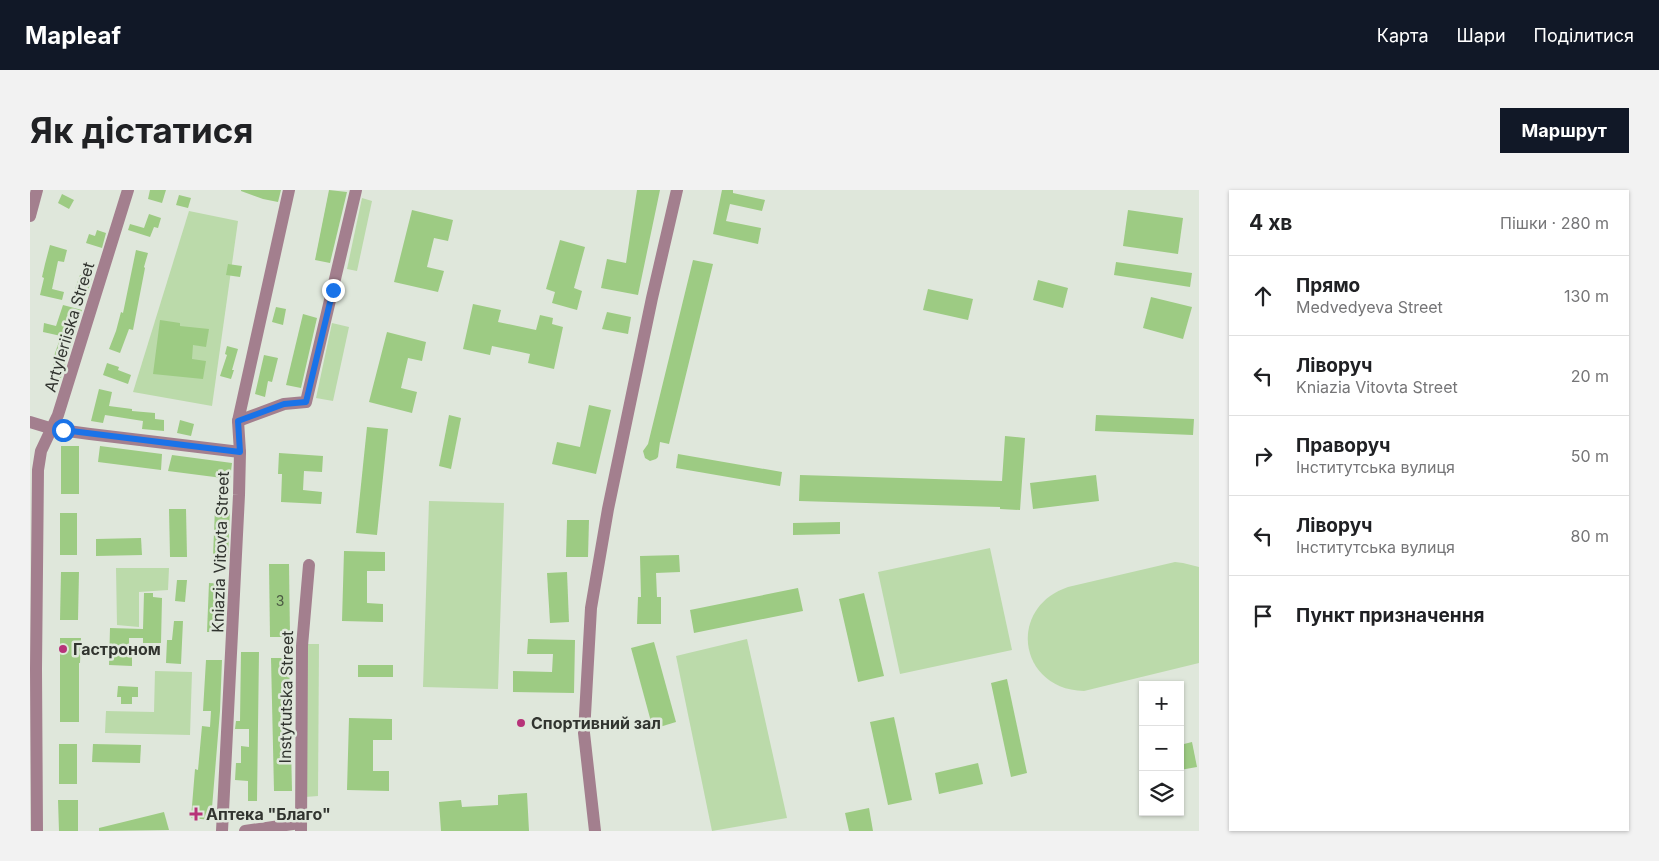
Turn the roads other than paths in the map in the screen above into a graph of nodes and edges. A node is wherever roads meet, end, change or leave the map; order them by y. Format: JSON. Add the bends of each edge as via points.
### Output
{"nodes":[{"id":1,"x":37,"y":190,"type":"edge"},
{"id":2,"x":128,"y":190,"type":"edge"},
{"id":3,"x":290,"y":190,"type":"edge"},
{"id":4,"x":356,"y":190,"type":"edge"},
{"id":5,"x":677,"y":190,"type":"edge"},
{"id":6,"x":30,"y":216,"type":"edge"},
{"id":7,"x":238,"y":421,"type":"junction"},
{"id":8,"x":30,"y":422,"type":"edge"},
{"id":9,"x":53,"y":429,"type":"junction"},
{"id":10,"x":240,"y":452,"type":"junction"},
{"id":11,"x":309,"y":565,"type":"dead end"},
{"id":12,"x":33,"y":741,"type":"edge"},
{"id":13,"x":300,"y":827,"type":"edge"},
{"id":14,"x":37,"y":831,"type":"edge"},
{"id":15,"x":222,"y":831,"type":"edge"},
{"id":16,"x":245,"y":831,"type":"edge"},
{"id":17,"x":595,"y":831,"type":"edge"}],
"edges":[{"from":1,"to":6,"type":"street"},
{"from":2,"to":9,"type":"street","name":"Artyleriiska Street"},
{"from":3,"to":7,"type":"street","name":"Kniazia Vitovta Street"},
{"from":4,"to":7,"type":"street","via":[[306,402],[284,404]]},
{"from":5,"to":17,"type":"street","via":[[608,509],[591,608],[584,732]]},
{"from":7,"to":10,"type":"street","name":"Kniazia Vitovta Street"},
{"from":8,"to":9,"type":"street"},
{"from":9,"to":10,"type":"street"},
{"from":9,"to":12,"type":"street","name":"Artyleriiska Street","via":[[41,451],[38,470]]},
{"from":10,"to":15,"type":"street","name":"Kniazia Vitovta Street"},
{"from":11,"to":13,"type":"street","name":"Instytutska Street","via":[[302,646]]},
{"from":12,"to":14,"type":"street","name":"Artyleriiska Street"},
{"from":13,"to":16,"type":"street"}]}
